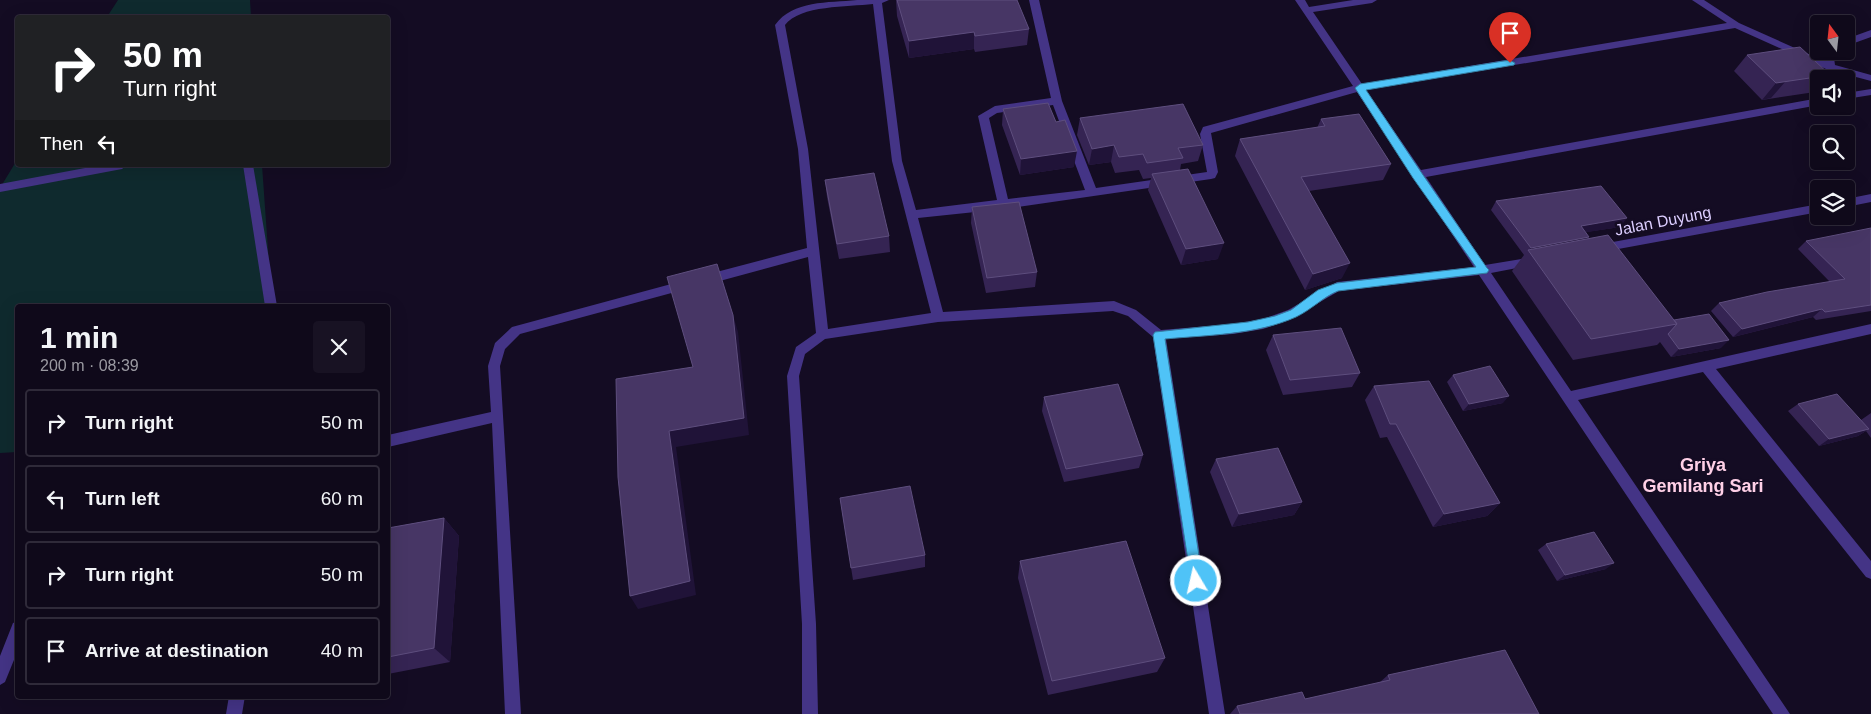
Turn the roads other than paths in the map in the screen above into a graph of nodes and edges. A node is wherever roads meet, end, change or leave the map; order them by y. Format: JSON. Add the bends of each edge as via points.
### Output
{"nodes":[{"id":1,"x":880,"y":0,"type":"edge"},
{"id":2,"x":1034,"y":0,"type":"edge"},
{"id":3,"x":1372,"y":0,"type":"edge"},
{"id":4,"x":1697,"y":0,"type":"edge"},
{"id":5,"x":1304,"y":5,"type":"edge"},
{"id":6,"x":1736,"y":25,"type":"junction"},
{"id":7,"x":1871,"y":33,"type":"edge"},
{"id":8,"x":1855,"y":39,"type":"edge"},
{"id":9,"x":1810,"y":51,"type":"edge"},
{"id":10,"x":1833,"y":60,"type":"edge"},
{"id":11,"x":1871,"y":78,"type":"edge"},
{"id":12,"x":1360,"y":88,"type":"junction"},
{"id":13,"x":1871,"y":92,"type":"edge"},
{"id":14,"x":1855,"y":95,"type":"edge"},
{"id":15,"x":1058,"y":101,"type":"junction"},
{"id":16,"x":1810,"y":104,"type":"edge"},
{"id":17,"x":111,"y":167,"type":"edge"},
{"id":18,"x":248,"y":167,"type":"edge"},
{"id":19,"x":1417,"y":175,"type":"junction"},
{"id":20,"x":0,"y":188,"type":"edge"},
{"id":21,"x":1092,"y":193,"type":"junction"},
{"id":22,"x":1871,"y":198,"type":"edge"},
{"id":23,"x":1855,"y":201,"type":"edge"},
{"id":24,"x":1004,"y":205,"type":"junction"},
{"id":25,"x":1810,"y":210,"type":"edge"},
{"id":26,"x":911,"y":215,"type":"junction"},
{"id":27,"x":814,"y":251,"type":"junction"},
{"id":28,"x":1589,"y":251,"type":"edge"},
{"id":29,"x":1541,"y":260,"type":"edge"},
{"id":30,"x":1484,"y":270,"type":"junction"},
{"id":31,"x":270,"y":304,"type":"edge"},
{"id":32,"x":938,"y":317,"type":"junction"},
{"id":33,"x":1871,"y":329,"type":"edge"},
{"id":34,"x":822,"y":335,"type":"junction"},
{"id":35,"x":1159,"y":335,"type":"junction"},
{"id":36,"x":1705,"y":365,"type":"junction"},
{"id":37,"x":1568,"y":397,"type":"junction"},
{"id":38,"x":498,"y":416,"type":"junction"},
{"id":39,"x":390,"y":441,"type":"edge"},
{"id":40,"x":1871,"y":572,"type":"edge"},
{"id":41,"x":15,"y":636,"type":"edge"},
{"id":42,"x":0,"y":677,"type":"edge"},
{"id":43,"x":236,"y":699,"type":"edge"},
{"id":44,"x":234,"y":714,"type":"edge"},
{"id":45,"x":513,"y":714,"type":"edge"},
{"id":46,"x":810,"y":714,"type":"edge"},
{"id":47,"x":1216,"y":714,"type":"edge"},
{"id":48,"x":1782,"y":714,"type":"edge"}],
"edges":[{"from":1,"to":26,"type":"street","via":[[896,161]]},
{"from":1,"to":27,"type":"street","via":[[800,9],[786,17],[780,26],[803,149]]},
{"from":2,"to":15,"type":"street"},
{"from":3,"to":5,"type":"street"},
{"from":4,"to":6,"type":"street"},
{"from":5,"to":12,"type":"street"},
{"from":6,"to":9,"type":"street"},
{"from":6,"to":12,"type":"street"},
{"from":7,"to":8,"type":"street"},
{"from":10,"to":11,"type":"street"},
{"from":12,"to":19,"type":"street"},
{"from":12,"to":21,"type":"street","via":[[1207,130],[1205,134],[1213,172],[1206,177]]},
{"from":13,"to":14,"type":"street"},
{"from":15,"to":21,"type":"street"},
{"from":15,"to":24,"type":"street","via":[[995,110],[983,116]]},
{"from":16,"to":19,"type":"street"},
{"from":17,"to":20,"type":"street"},
{"from":18,"to":31,"type":"street"},
{"from":19,"to":30,"type":"street"},
{"from":21,"to":24,"type":"street"},
{"from":22,"to":23,"type":"street"},
{"from":24,"to":26,"type":"street"},
{"from":25,"to":28,"type":"street","name":"Jalan Duyung"},
{"from":26,"to":32,"type":"street"},
{"from":27,"to":34,"type":"street"},
{"from":27,"to":38,"type":"street","via":[[516,330],[498,347],[494,366]]},
{"from":29,"to":30,"type":"street"},
{"from":30,"to":35,"type":"street","via":[[1337,287],[1322,293],[1295,313],[1277,320]]},
{"from":30,"to":37,"type":"street"},
{"from":32,"to":34,"type":"street"},
{"from":32,"to":35,"type":"street","via":[[1114,306],[1132,313]]},
{"from":33,"to":36,"type":"street"},
{"from":34,"to":46,"type":"street","via":[[800,351],[794,376],[809,624]]},
{"from":35,"to":47,"type":"street"},
{"from":36,"to":37,"type":"street"},
{"from":36,"to":40,"type":"street"},
{"from":37,"to":48,"type":"street"},
{"from":38,"to":39,"type":"street"},
{"from":38,"to":45,"type":"street"},
{"from":41,"to":42,"type":"street"},
{"from":43,"to":44,"type":"street"}]}
